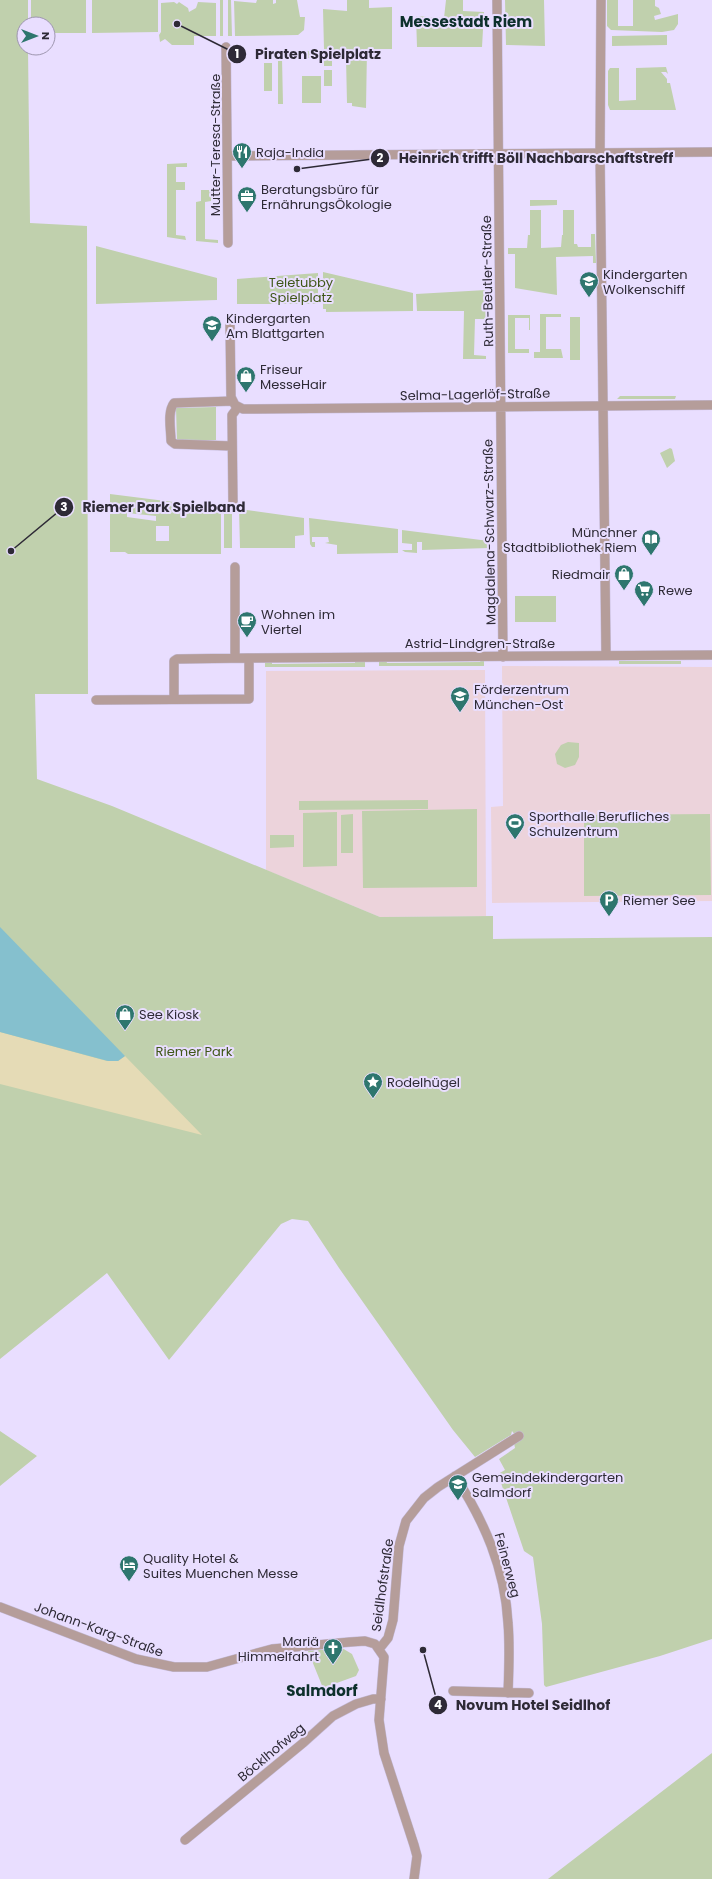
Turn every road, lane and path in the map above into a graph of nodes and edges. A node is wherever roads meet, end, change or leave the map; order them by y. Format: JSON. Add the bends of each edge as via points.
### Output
{"nodes":[{"id":1,"x":497,"y":0,"type":"edge"},
{"id":2,"x":601,"y":0,"type":"edge"},
{"id":3,"x":226,"y":47,"type":"dead end"},
{"id":4,"x":712,"y":152,"type":"edge"},
{"id":5,"x":600,"y":153,"type":"junction"},
{"id":6,"x":498,"y":154,"type":"junction"},
{"id":7,"x":228,"y":156,"type":"junction"},
{"id":8,"x":228,"y":243,"type":"dead end"},
{"id":9,"x":230,"y":324,"type":"dead end"},
{"id":10,"x":235,"y":404,"type":"junction"},
{"id":11,"x":604,"y":406,"type":"junction"},
{"id":12,"x":712,"y":406,"type":"edge"},
{"id":13,"x":501,"y":407,"type":"junction"},
{"id":14,"x":232,"y":446,"type":"junction"},
{"id":15,"x":234,"y":504,"type":"dead end"},
{"id":16,"x":234,"y":566,"type":"dead end"},
{"id":17,"x":606,"y":655,"type":"junction"},
{"id":18,"x":712,"y":655,"type":"edge"},
{"id":19,"x":503,"y":656,"type":"junction"},
{"id":20,"x":235,"y":658,"type":"junction"},
{"id":21,"x":249,"y":658,"type":"junction"},
{"id":22,"x":174,"y":699,"type":"junction"},
{"id":23,"x":96,"y":700,"type":"dead end"},
{"id":24,"x":519,"y":1436,"type":"dead end"},
{"id":25,"x":455,"y":1476,"type":"junction"},
{"id":26,"x":0,"y":1607,"type":"edge"},
{"id":27,"x":380,"y":1648,"type":"junction"},
{"id":28,"x":453,"y":1691,"type":"dead end"},
{"id":29,"x":508,"y":1693,"type":"junction"},
{"id":30,"x":528,"y":1693,"type":"dead end"},
{"id":31,"x":380,"y":1699,"type":"junction"},
{"id":32,"x":185,"y":1840,"type":"dead end"},
{"id":33,"x":414,"y":1879,"type":"edge"}],
"edges":[{"from":1,"to":6,"type":"street","name":"Ruth-Beutler-Straße"},
{"from":2,"to":5,"type":"street"},
{"from":3,"to":7,"type":"street","name":"Mutter-Teresa-Straße"},
{"from":4,"to":5,"type":"street"},
{"from":5,"to":6,"type":"street"},
{"from":5,"to":11,"type":"street"},
{"from":6,"to":7,"type":"street"},
{"from":6,"to":13,"type":"street","name":"Ruth-Beutler-Straße"},
{"from":7,"to":8,"type":"street","name":"Mutter-Teresa-Straße"},
{"from":9,"to":10,"type":"street"},
{"from":10,"to":13,"type":"street","name":"Selma-Lagerlöf-Straße","via":[[255,409]]},
{"from":10,"to":14,"type":"street","via":[[232,415]]},
{"from":10,"to":14,"type":"street","name":"Selma-Lagerlöf-Straße","via":[[174,403],[170,418],[171,441],[175,444]]},
{"from":11,"to":12,"type":"street","name":"Selma-Lagerlöf-Straße"},
{"from":11,"to":13,"type":"street","name":"Selma-Lagerlöf-Straße"},
{"from":11,"to":17,"type":"street"},
{"from":13,"to":19,"type":"street","name":"Magdalena-Schwarz-Straße"},
{"from":14,"to":15,"type":"street"},
{"from":16,"to":20,"type":"street"},
{"from":17,"to":18,"type":"street","name":"Astrid-Lindgren-Straße"},
{"from":17,"to":19,"type":"street","name":"Astrid-Lindgren-Straße"},
{"from":19,"to":21,"type":"street","name":"Astrid-Lindgren-Straße"},
{"from":20,"to":21,"type":"street","name":"Astrid-Lindgren-Straße"},
{"from":20,"to":22,"type":"street","name":"Astrid-Lindgren-Straße","via":[[174,661]]},
{"from":21,"to":22,"type":"street","via":[[249,699]]},
{"from":22,"to":23,"type":"street"},
{"from":24,"to":25,"type":"street","name":"Seidlhofstraße"},
{"from":25,"to":27,"type":"street","name":"Seidlhofstraße","via":[[424,1498],[406,1521],[399,1546],[392,1620],[388,1638]]},
{"from":25,"to":29,"type":"street","name":"Feinerweg","via":[[476,1509],[485,1529],[503,1585],[508,1622]]},
{"from":26,"to":27,"type":"street","name":"Johann-Karg-Straße","via":[[136,1659],[174,1668],[207,1667],[272,1649],[365,1641]]},
{"from":27,"to":31,"type":"street","via":[[385,1660]]},
{"from":28,"to":29,"type":"street"},
{"from":29,"to":30,"type":"street"},
{"from":31,"to":32,"type":"street","name":"Böcklhofweg","via":[[373,1698],[356,1704],[333,1716],[303,1744]]},
{"from":31,"to":33,"type":"street","via":[[379,1720],[384,1753],[417,1856]]}]}
